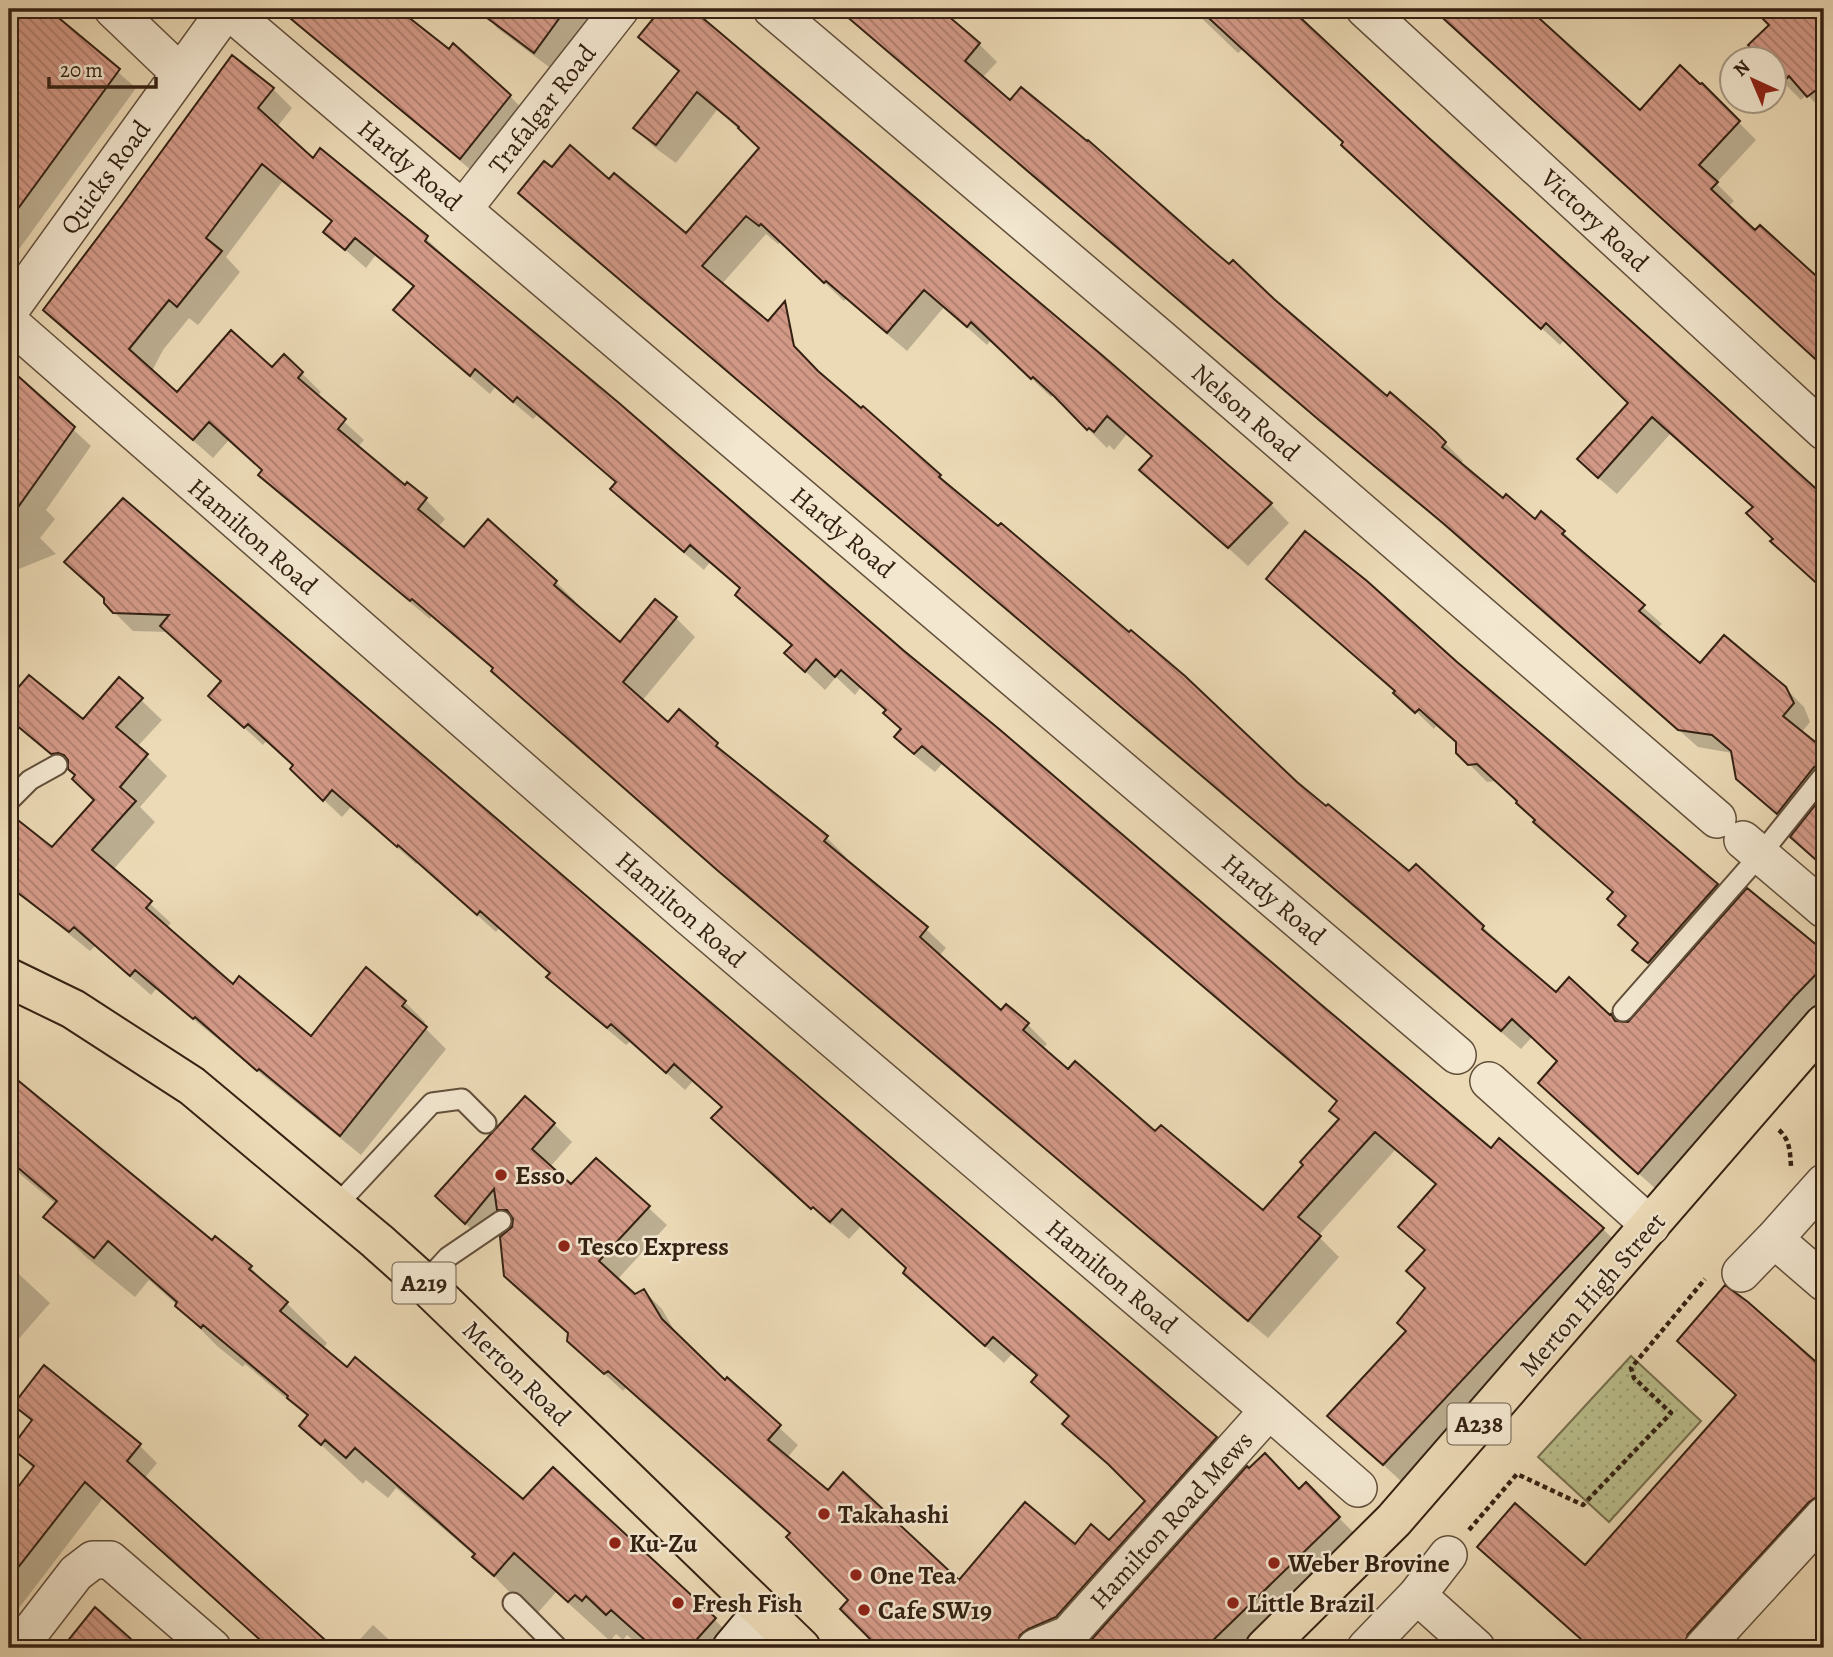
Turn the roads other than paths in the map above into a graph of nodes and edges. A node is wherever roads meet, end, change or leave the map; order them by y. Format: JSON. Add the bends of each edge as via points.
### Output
{"nodes":[{"id":1,"x":113,"y":9,"type":"edge"},
{"id":2,"x":227,"y":9,"type":"edge"},
{"id":3,"x":620,"y":9,"type":"edge"},
{"id":4,"x":772,"y":9,"type":"edge"},
{"id":5,"x":1365,"y":9,"type":"edge"},
{"id":6,"x":180,"y":73,"type":"junction"},
{"id":7,"x":463,"y":209,"type":"junction"},
{"id":8,"x":9,"y":311,"type":"edge"},
{"id":9,"x":9,"y":322,"type":"edge"},
{"id":10,"x":1824,"y":431,"type":"edge"},
{"id":11,"x":57,"y":765,"type":"dead end"},
{"id":12,"x":1824,"y":775,"type":"edge"},
{"id":13,"x":9,"y":801,"type":"edge"},
{"id":14,"x":1740,"y":838,"type":"junction"},
{"id":15,"x":1824,"y":909,"type":"edge"},
{"id":16,"x":9,"y":978,"type":"edge"},
{"id":17,"x":1623,"y":1011,"type":"dead end"},
{"id":18,"x":1824,"y":1024,"type":"edge"},
{"id":19,"x":1457,"y":1055,"type":"dead end"},
{"id":20,"x":1489,"y":1081,"type":"dead end"},
{"id":21,"x":486,"y":1123,"type":"dead end"},
{"id":22,"x":1824,"y":1183,"type":"edge"},
{"id":23,"x":336,"y":1206,"type":"junction"},
{"id":24,"x":501,"y":1221,"type":"dead end"},
{"id":25,"x":1651,"y":1226,"type":"junction"},
{"id":26,"x":1774,"y":1238,"type":"junction"},
{"id":27,"x":1726,"y":1273,"type":"road end"},
{"id":28,"x":1824,"y":1282,"type":"edge"},
{"id":29,"x":424,"y":1283,"type":"junction"},
{"id":30,"x":1269,"y":1410,"type":"junction"},
{"id":31,"x":1358,"y":1488,"type":"dead end"},
{"id":32,"x":1824,"y":1516,"type":"edge"},
{"id":33,"x":1454,"y":1547,"type":"road end"},
{"id":34,"x":1417,"y":1595,"type":"junction"},
{"id":35,"x":513,"y":1603,"type":"dead end"},
{"id":36,"x":763,"y":1612,"type":"junction"},
{"id":37,"x":18,"y":1648,"type":"edge"},
{"id":38,"x":212,"y":1648,"type":"edge"},
{"id":39,"x":558,"y":1648,"type":"edge"},
{"id":40,"x":732,"y":1648,"type":"edge"},
{"id":41,"x":801,"y":1648,"type":"edge"},
{"id":42,"x":1036,"y":1648,"type":"edge"},
{"id":43,"x":1265,"y":1648,"type":"edge"},
{"id":44,"x":1366,"y":1648,"type":"edge"},
{"id":45,"x":1476,"y":1648,"type":"edge"},
{"id":46,"x":1703,"y":1648,"type":"edge"}],
"edges":[{"from":1,"to":6,"type":"street"},
{"from":2,"to":6,"type":"street","name":"Quicks Road"},
{"from":2,"to":7,"type":"street","name":"Hardy Road"},
{"from":3,"to":7,"type":"street","name":"Trafalgar Road"},
{"from":4,"to":14,"type":"street","name":"Nelson Road"},
{"from":5,"to":10,"type":"street","name":"Victory Road"},
{"from":6,"to":8,"type":"street","name":"Quicks Road"},
{"from":7,"to":19,"type":"street","name":"Hardy Road"},
{"from":9,"to":30,"type":"street","name":"Hamilton Road","via":[[691,918]]},
{"from":11,"to":13,"type":"lane","via":[[30,780]]},
{"from":12,"to":14,"type":"lane"},
{"from":14,"to":15,"type":"street","name":"Nelson Road"},
{"from":14,"to":17,"type":"lane"},
{"from":16,"to":23,"type":"main road","name":"Merton Road","number":"A219","via":[[73,1009],[192,1086]]},
{"from":18,"to":25,"type":"main road","name":"Merton High Street","number":"A238"},
{"from":20,"to":25,"type":"street"},
{"from":21,"to":23,"type":"lane","via":[[462,1099],[432,1103]]},
{"from":22,"to":26,"type":"street"},
{"from":23,"to":29,"type":"main road","name":"Merton Road","number":"A219"},
{"from":24,"to":29,"type":"lane","via":[[448,1257]]},
{"from":25,"to":43,"type":"main road","name":"Merton High Street","number":"A238","via":[[1394,1520]]},
{"from":26,"to":27,"type":"street"},
{"from":26,"to":28,"type":"street"},
{"from":29,"to":36,"type":"main road","name":"Merton Road","number":"A219"},
{"from":30,"to":31,"type":"street","name":"Hamilton Road"},
{"from":30,"to":42,"type":"street","name":"Hamilton Road Mews","via":[[1068,1636]]},
{"from":32,"to":46,"type":"street"},
{"from":33,"to":34,"type":"street"},
{"from":34,"to":44,"type":"street"},
{"from":34,"to":45,"type":"street"},
{"from":35,"to":39,"type":"lane"},
{"from":36,"to":40,"type":"street"},
{"from":36,"to":41,"type":"main road","name":"Merton Road","number":"A219"},
{"from":37,"to":38,"type":"street","via":[[76,1573],[93,1560],[110,1560],[125,1571]]}]}
